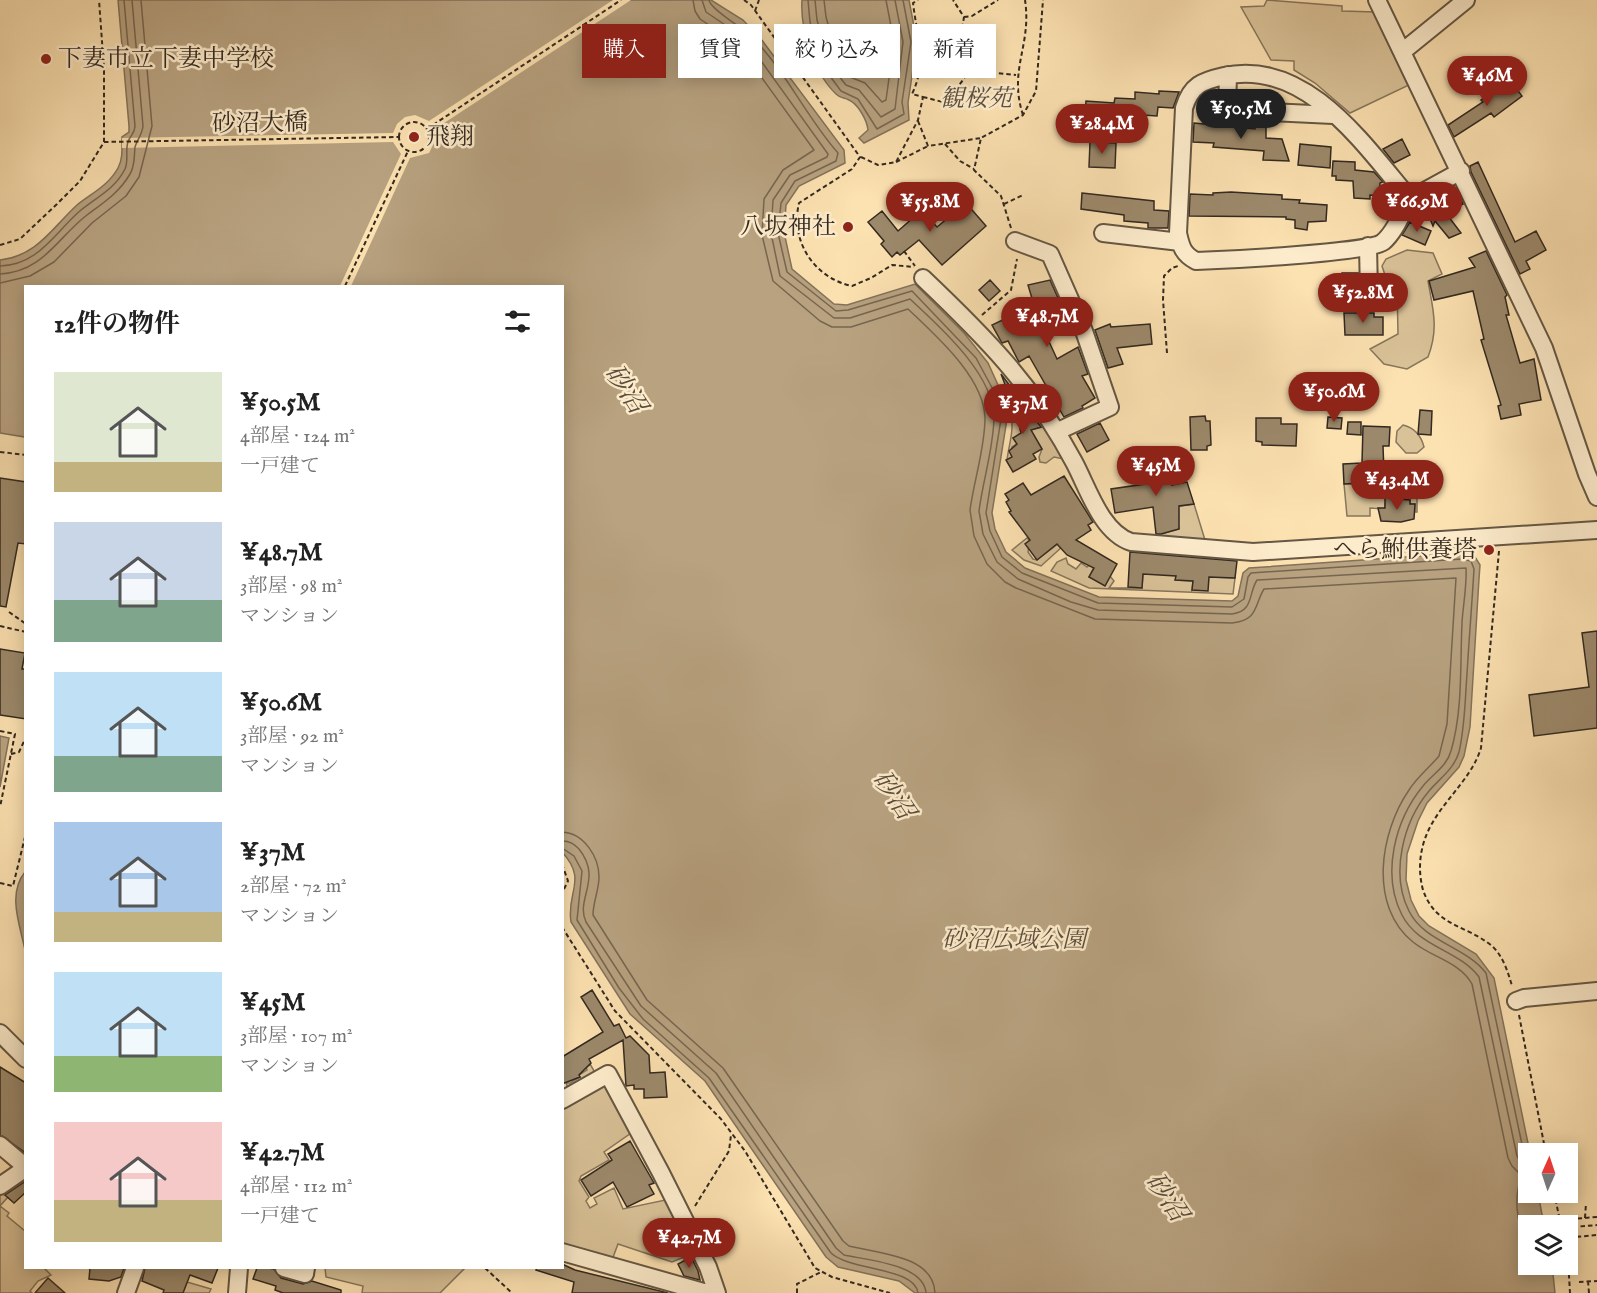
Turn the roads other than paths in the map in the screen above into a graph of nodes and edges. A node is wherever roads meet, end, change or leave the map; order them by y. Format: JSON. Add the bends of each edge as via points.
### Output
{"nodes":[{"id":1,"x":1377,"y":0,"type":"edge"},
{"id":2,"x":1457,"y":3,"type":"edge"},
{"id":3,"x":1402,"y":52,"type":"junction"},
{"id":4,"x":1228,"y":75,"type":"junction"},
{"id":5,"x":1333,"y":115,"type":"junction"},
{"id":6,"x":1461,"y":171,"type":"junction"},
{"id":7,"x":1410,"y":200,"type":"junction"},
{"id":8,"x":1103,"y":232,"type":"dead end"},
{"id":9,"x":1015,"y":241,"type":"road end"},
{"id":10,"x":1180,"y":242,"type":"junction"},
{"id":11,"x":1368,"y":246,"type":"junction"},
{"id":12,"x":920,"y":273,"type":"road end"},
{"id":13,"x":1368,"y":293,"type":"dead end"},
{"id":14,"x":1058,"y":431,"type":"junction"},
{"id":15,"x":1597,"y":497,"type":"edge"},
{"id":16,"x":1597,"y":530,"type":"edge"},
{"id":17,"x":1597,"y":991,"type":"edge"},
{"id":18,"x":1516,"y":1001,"type":"road end"},
{"id":19,"x":0,"y":1033,"type":"edge"},
{"id":20,"x":24,"y":1057,"type":"edge"},
{"id":21,"x":564,"y":1100,"type":"edge"},
{"id":22,"x":0,"y":1146,"type":"edge"},
{"id":23,"x":24,"y":1165,"type":"edge"},
{"id":24,"x":24,"y":1168,"type":"edge"},
{"id":25,"x":0,"y":1186,"type":"edge"},
{"id":26,"x":564,"y":1253,"type":"edge"},
{"id":27,"x":135,"y":1269,"type":"edge"},
{"id":28,"x":239,"y":1269,"type":"edge"},
{"id":29,"x":288,"y":1269,"type":"edge"},
{"id":30,"x":306,"y":1269,"type":"edge"},
{"id":31,"x":126,"y":1293,"type":"edge"},
{"id":32,"x":237,"y":1293,"type":"edge"},
{"id":33,"x":707,"y":1293,"type":"edge"},
{"id":34,"x":717,"y":1293,"type":"edge"}],
"edges":[{"from":1,"to":3,"type":"street"},
{"from":2,"to":3,"type":"street"},
{"from":3,"to":6,"type":"street"},
{"from":4,"to":5,"type":"street","via":[[1264,75],[1286,81],[1318,99]]},
{"from":4,"to":5,"type":"street","via":[[1227,110]]},
{"from":4,"to":10,"type":"street","via":[[1201,81],[1191,90],[1184,108]]},
{"from":5,"to":7,"type":"street","via":[[1360,140]]},
{"from":6,"to":7,"type":"street"},
{"from":6,"to":15,"type":"street","via":[[1544,348]]},
{"from":7,"to":11,"type":"street","via":[[1391,234],[1381,244]]},
{"from":8,"to":10,"type":"street"},
{"from":9,"to":14,"type":"street","via":[[1050,254],[1084,331],[1110,407]]},
{"from":10,"to":11,"type":"street","via":[[1186,256],[1196,261]]},
{"from":11,"to":13,"type":"street"},
{"from":12,"to":14,"type":"street","via":[[1023,380]]},
{"from":14,"to":16,"type":"street","via":[[1109,526],[1119,538],[1131,542],[1253,552]]},
{"from":17,"to":18,"type":"street"},
{"from":19,"to":20,"type":"street"},
{"from":21,"to":34,"type":"street","via":[[608,1074],[708,1267]]},
{"from":22,"to":23,"type":"street"},
{"from":24,"to":25,"type":"street"},
{"from":26,"to":33,"type":"street"},
{"from":27,"to":31,"type":"street"},
{"from":28,"to":32,"type":"street"},
{"from":29,"to":30,"type":"street","via":[[305,1274]]}]}
